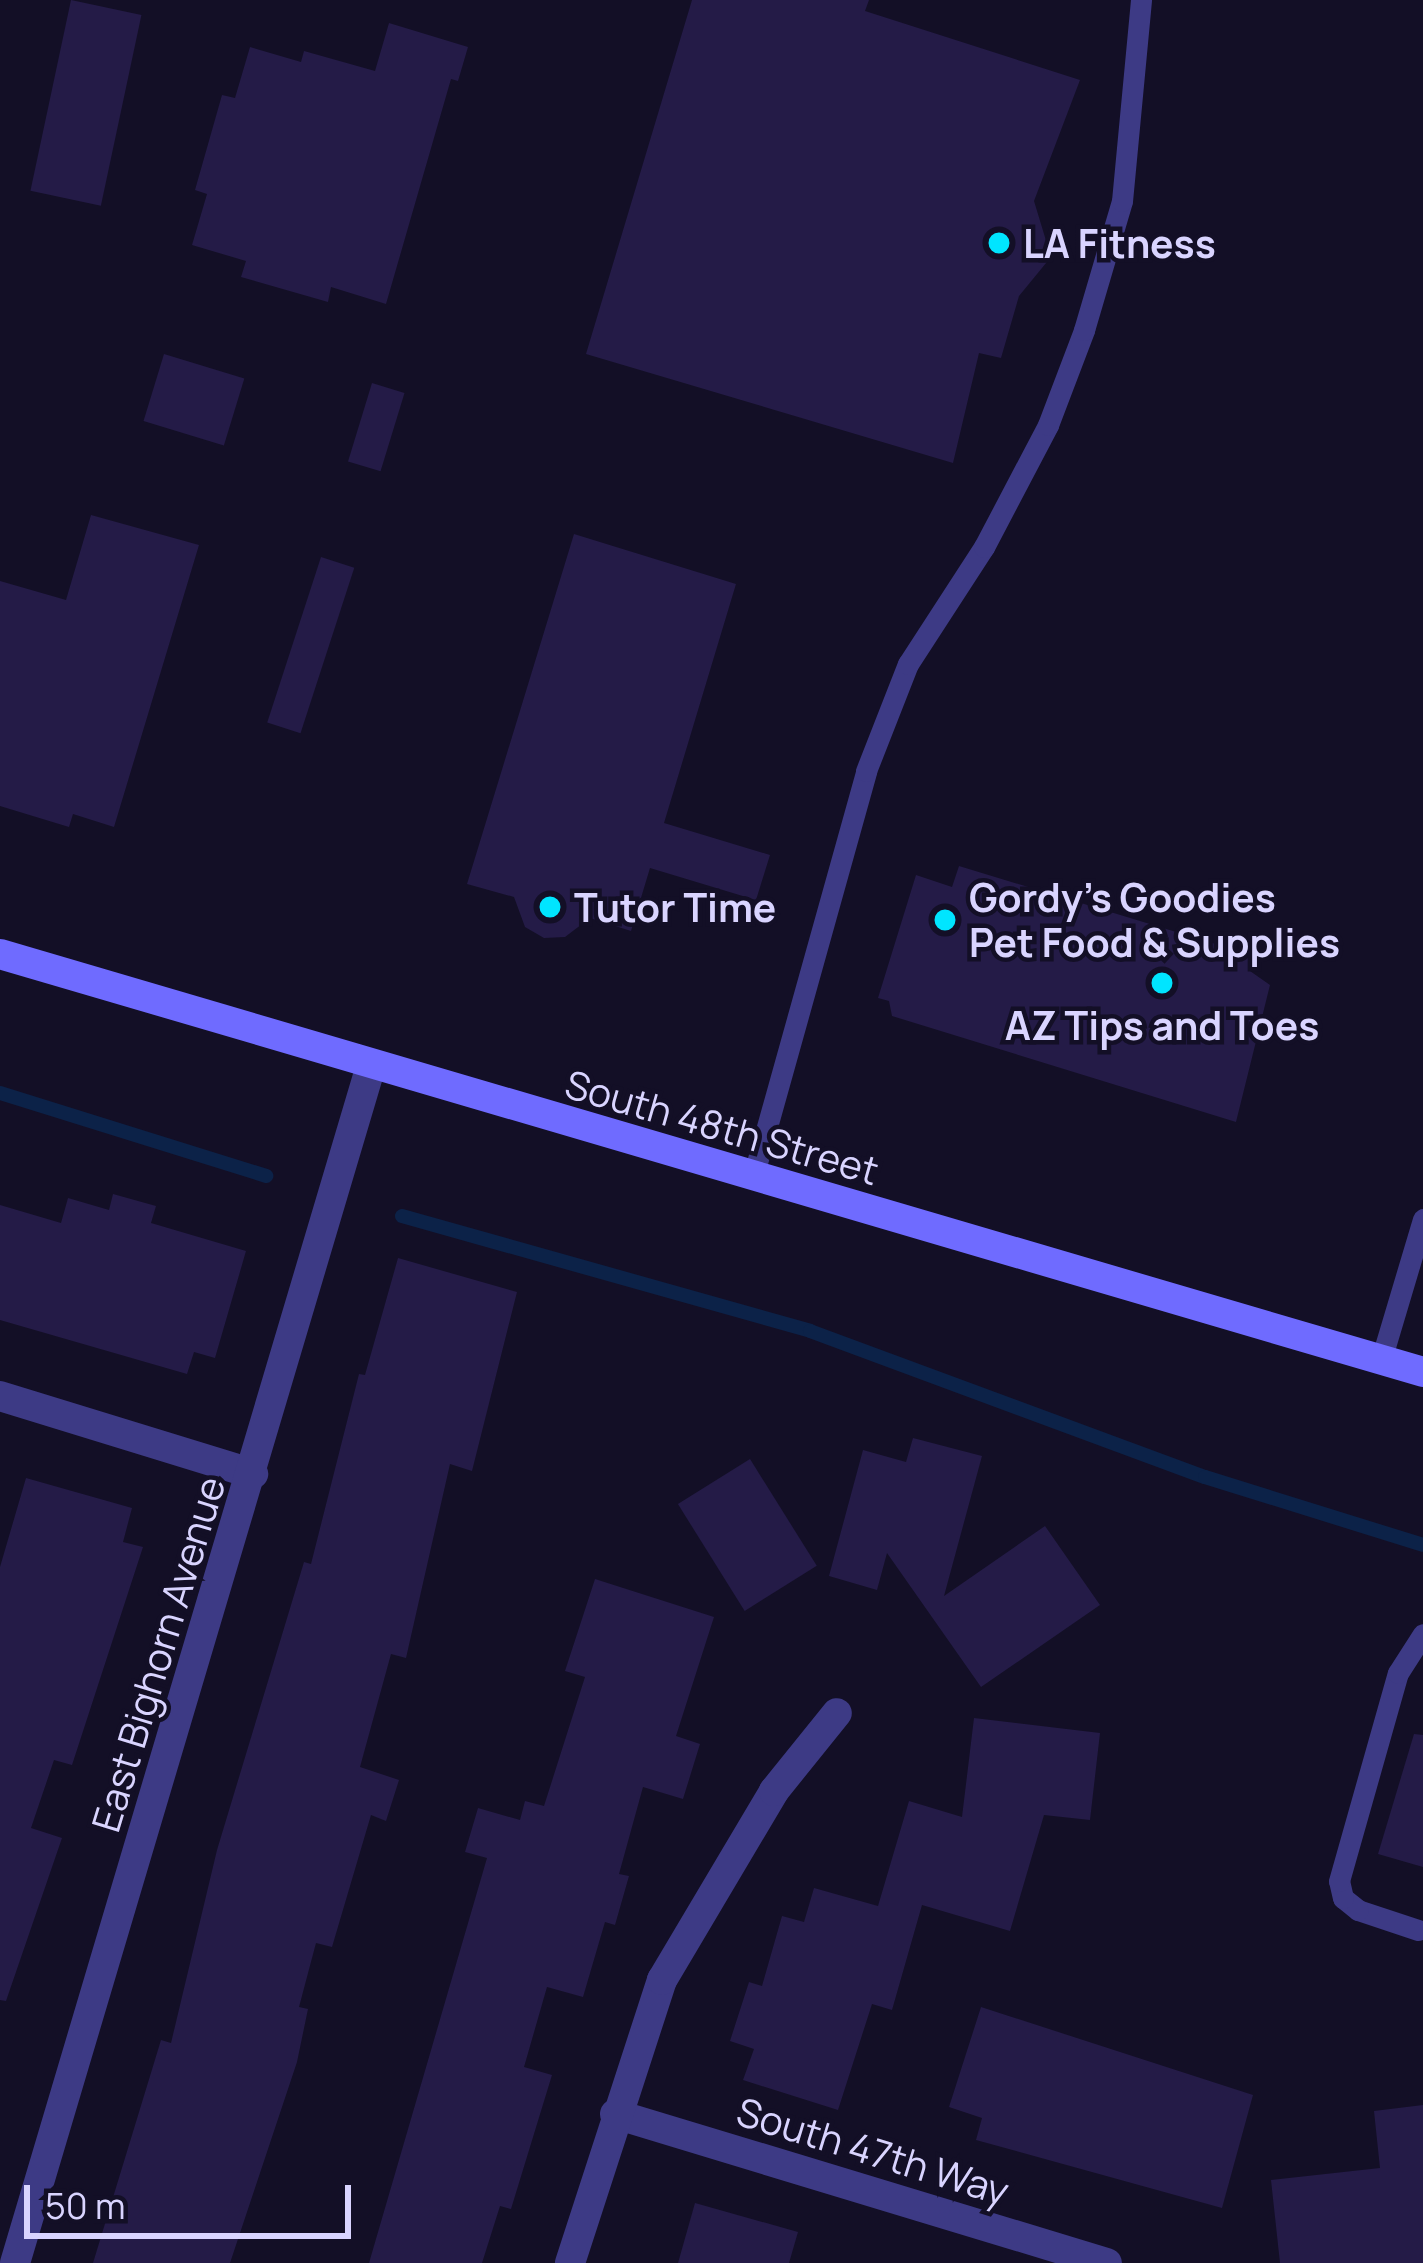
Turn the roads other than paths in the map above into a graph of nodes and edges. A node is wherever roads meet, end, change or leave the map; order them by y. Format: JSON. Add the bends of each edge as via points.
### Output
{"nodes":[{"id":1,"x":1142,"y":0,"type":"edge"},
{"id":2,"x":0,"y":954,"type":"edge"},
{"id":3,"x":371,"y":1066,"type":"junction"},
{"id":4,"x":753,"y":1177,"type":"junction"},
{"id":5,"x":1423,"y":1219,"type":"edge"},
{"id":6,"x":1381,"y":1360,"type":"junction"},
{"id":7,"x":1423,"y":1372,"type":"edge"},
{"id":8,"x":0,"y":1396,"type":"edge"},
{"id":9,"x":253,"y":1474,"type":"junction"},
{"id":10,"x":1423,"y":1634,"type":"edge"},
{"id":11,"x":838,"y":1713,"type":"dead end"},
{"id":12,"x":1418,"y":1930,"type":"dead end"},
{"id":13,"x":615,"y":2114,"type":"junction"},
{"id":14,"x":16,"y":2263,"type":"edge"},
{"id":15,"x":571,"y":2263,"type":"edge"},
{"id":16,"x":1107,"y":2263,"type":"edge"}],
"edges":[{"from":1,"to":4,"type":"lane","via":[[1122,201],[1084,330],[1048,424],[891,706]]},
{"from":2,"to":3,"type":"main road","name":"South 48th Street"},
{"from":3,"to":4,"type":"main road","name":"South 48th Street"},
{"from":3,"to":9,"type":"street","name":"East Bighorn Avenue"},
{"from":4,"to":6,"type":"main road","name":"South 48th Street"},
{"from":5,"to":6,"type":"lane"},
{"from":6,"to":7,"type":"main road","name":"South 48th Street"},
{"from":8,"to":9,"type":"street"},
{"from":9,"to":14,"type":"street","name":"East Bighorn Avenue"},
{"from":10,"to":12,"type":"lane","via":[[1398,1673],[1339,1881],[1342,1898],[1358,1910]]},
{"from":11,"to":13,"type":"street","via":[[774,1791],[662,1980]]},
{"from":13,"to":15,"type":"street"},
{"from":13,"to":16,"type":"street","name":"South 47th Way"}]}
